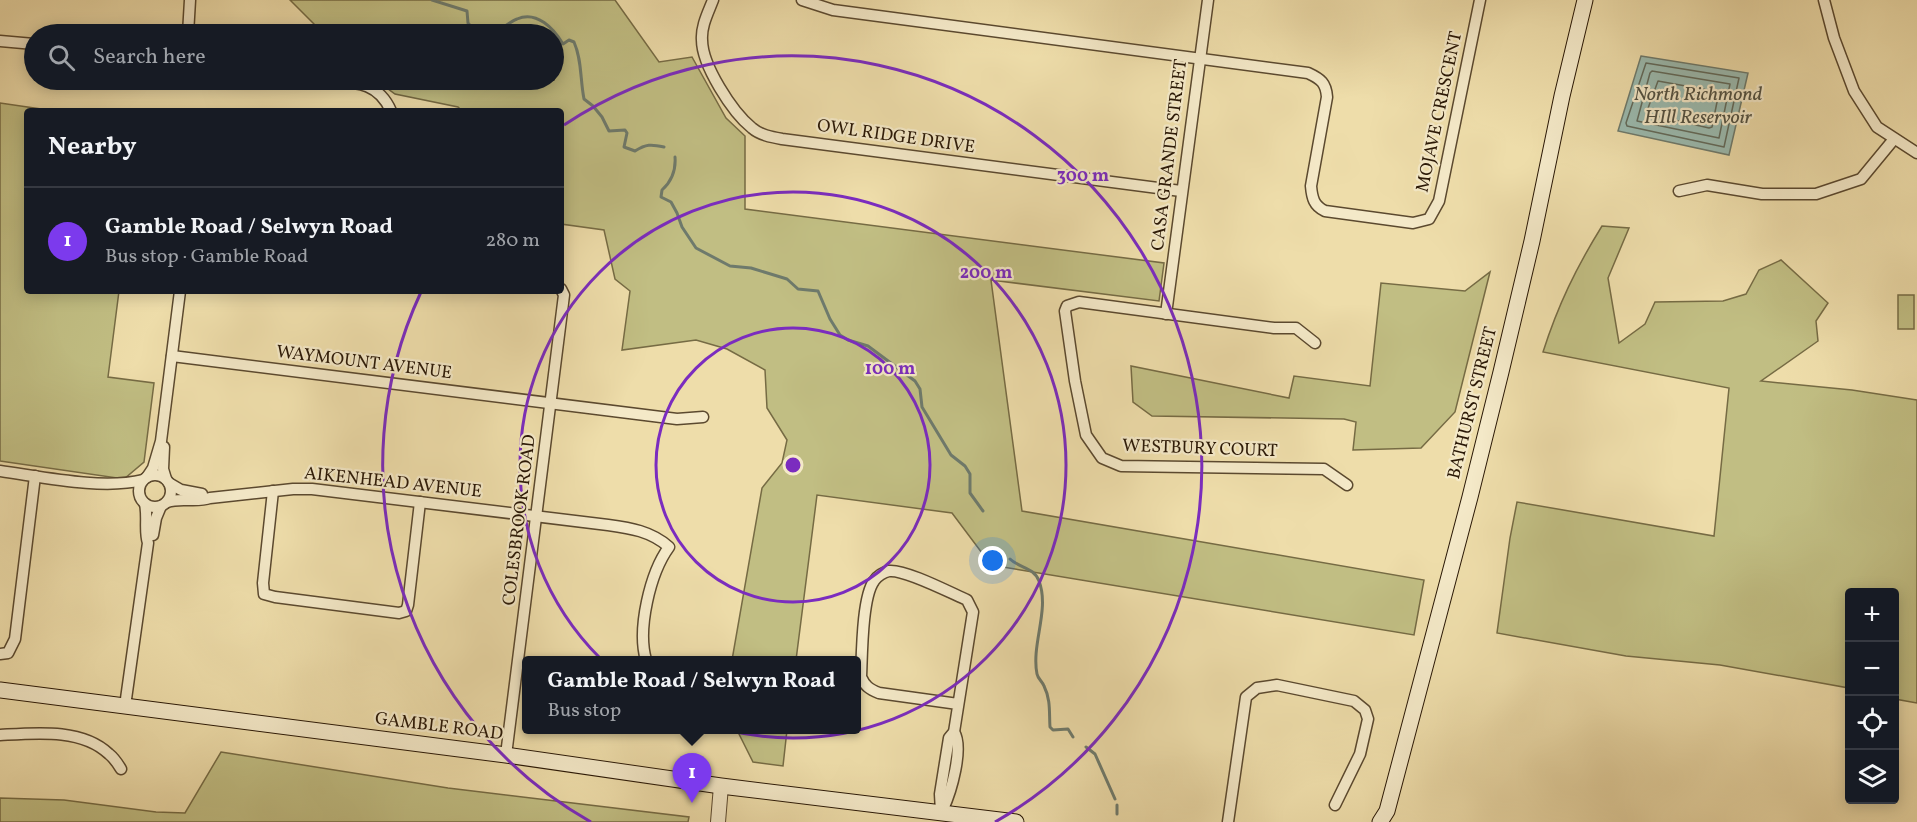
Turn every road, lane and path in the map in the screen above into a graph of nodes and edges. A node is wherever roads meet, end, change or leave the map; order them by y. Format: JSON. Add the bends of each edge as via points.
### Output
{"nodes":[{"id":1,"x":190,"y":0,"type":"edge"},
{"id":2,"x":714,"y":0,"type":"edge"},
{"id":3,"x":802,"y":0,"type":"edge"},
{"id":4,"x":1208,"y":0,"type":"edge"},
{"id":5,"x":1480,"y":0,"type":"edge"},
{"id":6,"x":1585,"y":0,"type":"edge"},
{"id":7,"x":1824,"y":0,"type":"edge"},
{"id":8,"x":189,"y":24,"type":"edge"},
{"id":9,"x":0,"y":40,"type":"edge"},
{"id":10,"x":24,"y":43,"type":"edge"},
{"id":11,"x":1199,"y":58,"type":"junction"},
{"id":12,"x":374,"y":90,"type":"edge"},
{"id":13,"x":389,"y":108,"type":"edge"},
{"id":14,"x":1894,"y":139,"type":"junction"},
{"id":15,"x":1917,"y":153,"type":"edge"},
{"id":16,"x":1181,"y":191,"type":"junction"},
{"id":17,"x":1678,"y":191,"type":"dead end"},
{"id":18,"x":180,"y":294,"type":"edge"},
{"id":19,"x":564,"y":294,"type":"edge"},
{"id":20,"x":1166,"y":314,"type":"junction"},
{"id":21,"x":1315,"y":343,"type":"dead end"},
{"id":22,"x":172,"y":356,"type":"junction"},
{"id":23,"x":551,"y":403,"type":"junction"},
{"id":24,"x":703,"y":417,"type":"dead end"},
{"id":25,"x":161,"y":441,"type":"junction"},
{"id":26,"x":0,"y":471,"type":"edge"},
{"id":27,"x":35,"y":476,"type":"junction"},
{"id":28,"x":145,"y":479,"type":"junction"},
{"id":29,"x":167,"y":481,"type":"junction"},
{"id":30,"x":102,"y":484,"type":"junction"},
{"id":31,"x":1347,"y":485,"type":"dead end"},
{"id":32,"x":273,"y":491,"type":"junction"},
{"id":33,"x":210,"y":498,"type":"junction"},
{"id":34,"x":143,"y":501,"type":"junction"},
{"id":35,"x":420,"y":502,"type":"junction"},
{"id":36,"x":164,"y":504,"type":"junction"},
{"id":37,"x":537,"y":517,"type":"junction"},
{"id":38,"x":148,"y":543,"type":"junction"},
{"id":39,"x":0,"y":654,"type":"edge"},
{"id":40,"x":645,"y":656,"type":"edge"},
{"id":41,"x":0,"y":690,"type":"edge"},
{"id":42,"x":958,"y":704,"type":"junction"},
{"id":43,"x":125,"y":706,"type":"junction"},
{"id":44,"x":0,"y":735,"type":"edge"},
{"id":45,"x":506,"y":755,"type":"junction"},
{"id":46,"x":121,"y":769,"type":"dead end"},
{"id":47,"x":721,"y":786,"type":"junction"},
{"id":48,"x":1335,"y":805,"type":"dead end"},
{"id":49,"x":941,"y":812,"type":"junction"},
{"id":50,"x":1386,"y":818,"type":"edge"},
{"id":51,"x":718,"y":822,"type":"edge"},
{"id":52,"x":1016,"y":822,"type":"edge"},
{"id":53,"x":1228,"y":822,"type":"edge"}],
"edges":[{"from":1,"to":8,"type":"street"},
{"from":2,"to":16,"type":"street","name":"OWL RIDGE DRIVE","via":[[702,33],[705,60],[738,113],[762,134]]},
{"from":3,"to":11,"type":"street","via":[[833,10]]},
{"from":4,"to":11,"type":"street","name":"CASA GRANDE STREET"},
{"from":5,"to":11,"type":"street","name":"MOJAVE CRESCENT","via":[[1439,201],[1429,219],[1413,223],[1325,211],[1313,201],[1311,186],[1327,97],[1319,78],[1308,73]]},
{"from":6,"to":50,"type":"main road","name":"BATHURST STREET","via":[[1490,418]]},
{"from":7,"to":14,"type":"street","via":[[1854,91],[1877,127]]},
{"from":9,"to":10,"type":"street"},
{"from":11,"to":16,"type":"street","name":"CASA GRANDE STREET"},
{"from":12,"to":13,"type":"street"},
{"from":14,"to":15,"type":"street"},
{"from":14,"to":17,"type":"street","via":[[1861,179],[1816,194],[1762,194],[1707,185]]},
{"from":16,"to":20,"type":"street","name":"CASA GRANDE STREET"},
{"from":18,"to":22,"type":"street"},
{"from":19,"to":23,"type":"street","name":"COLESBROOK ROAD"},
{"from":20,"to":21,"type":"street","name":"WESTBURY COURT","via":[[1296,328]]},
{"from":20,"to":31,"type":"street","name":"WESTBURY COURT","via":[[1079,302],[1067,306],[1065,318],[1086,435],[1102,458],[1121,466],[1324,469]]},
{"from":22,"to":23,"type":"street","name":"WAYMOUNT AVENUE"},
{"from":22,"to":25,"type":"street"},
{"from":23,"to":24,"type":"street","name":"WAYMOUNT AVENUE","via":[[677,418]]},
{"from":23,"to":37,"type":"street","name":"COLESBROOK ROAD"},
{"from":25,"to":28,"type":"street"},
{"from":25,"to":29,"type":"street"},
{"from":26,"to":27,"type":"street"},
{"from":27,"to":30,"type":"street"},
{"from":27,"to":39,"type":"street","via":[[15,639],[8,653]]},
{"from":28,"to":29,"type":"street","via":[[156,475]]},
{"from":28,"to":30,"type":"street"},
{"from":28,"to":34,"type":"street","via":[[139,488]]},
{"from":29,"to":33,"type":"street","name":"AIKENHEAD AVENUE","via":[[180,490]]},
{"from":29,"to":36,"type":"street","via":[[171,493]]},
{"from":30,"to":34,"type":"street"},
{"from":32,"to":33,"type":"street","name":"AIKENHEAD AVENUE"},
{"from":32,"to":35,"type":"street","name":"AIKENHEAD AVENUE","via":[[312,489]]},
{"from":32,"to":35,"type":"street","via":[[264,594],[399,613],[406,611],[408,605]]},
{"from":33,"to":36,"type":"street","name":"AIKENHEAD AVENUE"},
{"from":34,"to":36,"type":"street","via":[[153,507]]},
{"from":34,"to":38,"type":"street"},
{"from":35,"to":37,"type":"street","name":"AIKENHEAD AVENUE"},
{"from":36,"to":38,"type":"street"},
{"from":37,"to":40,"type":"street","name":"AIKENHEAD AVENUE","via":[[627,528],[658,537],[669,547],[660,559],[649,597],[643,643]]},
{"from":37,"to":45,"type":"street","name":"COLESBROOK ROAD"},
{"from":38,"to":43,"type":"street"},
{"from":41,"to":43,"type":"main road","name":"GAMBLE ROAD"},
{"from":42,"to":42,"type":"street","via":[[973,612],[967,600],[904,573],[891,571],[878,576],[871,587],[864,630],[864,683],[879,693]]},
{"from":42,"to":49,"type":"street","via":[[954,772]]},
{"from":43,"to":45,"type":"main road","name":"GAMBLE ROAD"},
{"from":44,"to":46,"type":"street","via":[[34,732],[86,739],[109,753]]},
{"from":45,"to":47,"type":"main road","name":"GAMBLE ROAD"},
{"from":47,"to":49,"type":"main road","name":"GAMBLE ROAD"},
{"from":47,"to":51,"type":"street"},
{"from":48,"to":53,"type":"street","via":[[1360,754],[1368,719],[1365,710],[1343,698],[1277,686],[1257,688],[1246,697]]},
{"from":49,"to":52,"type":"main road","name":"GAMBLE ROAD"}]}
